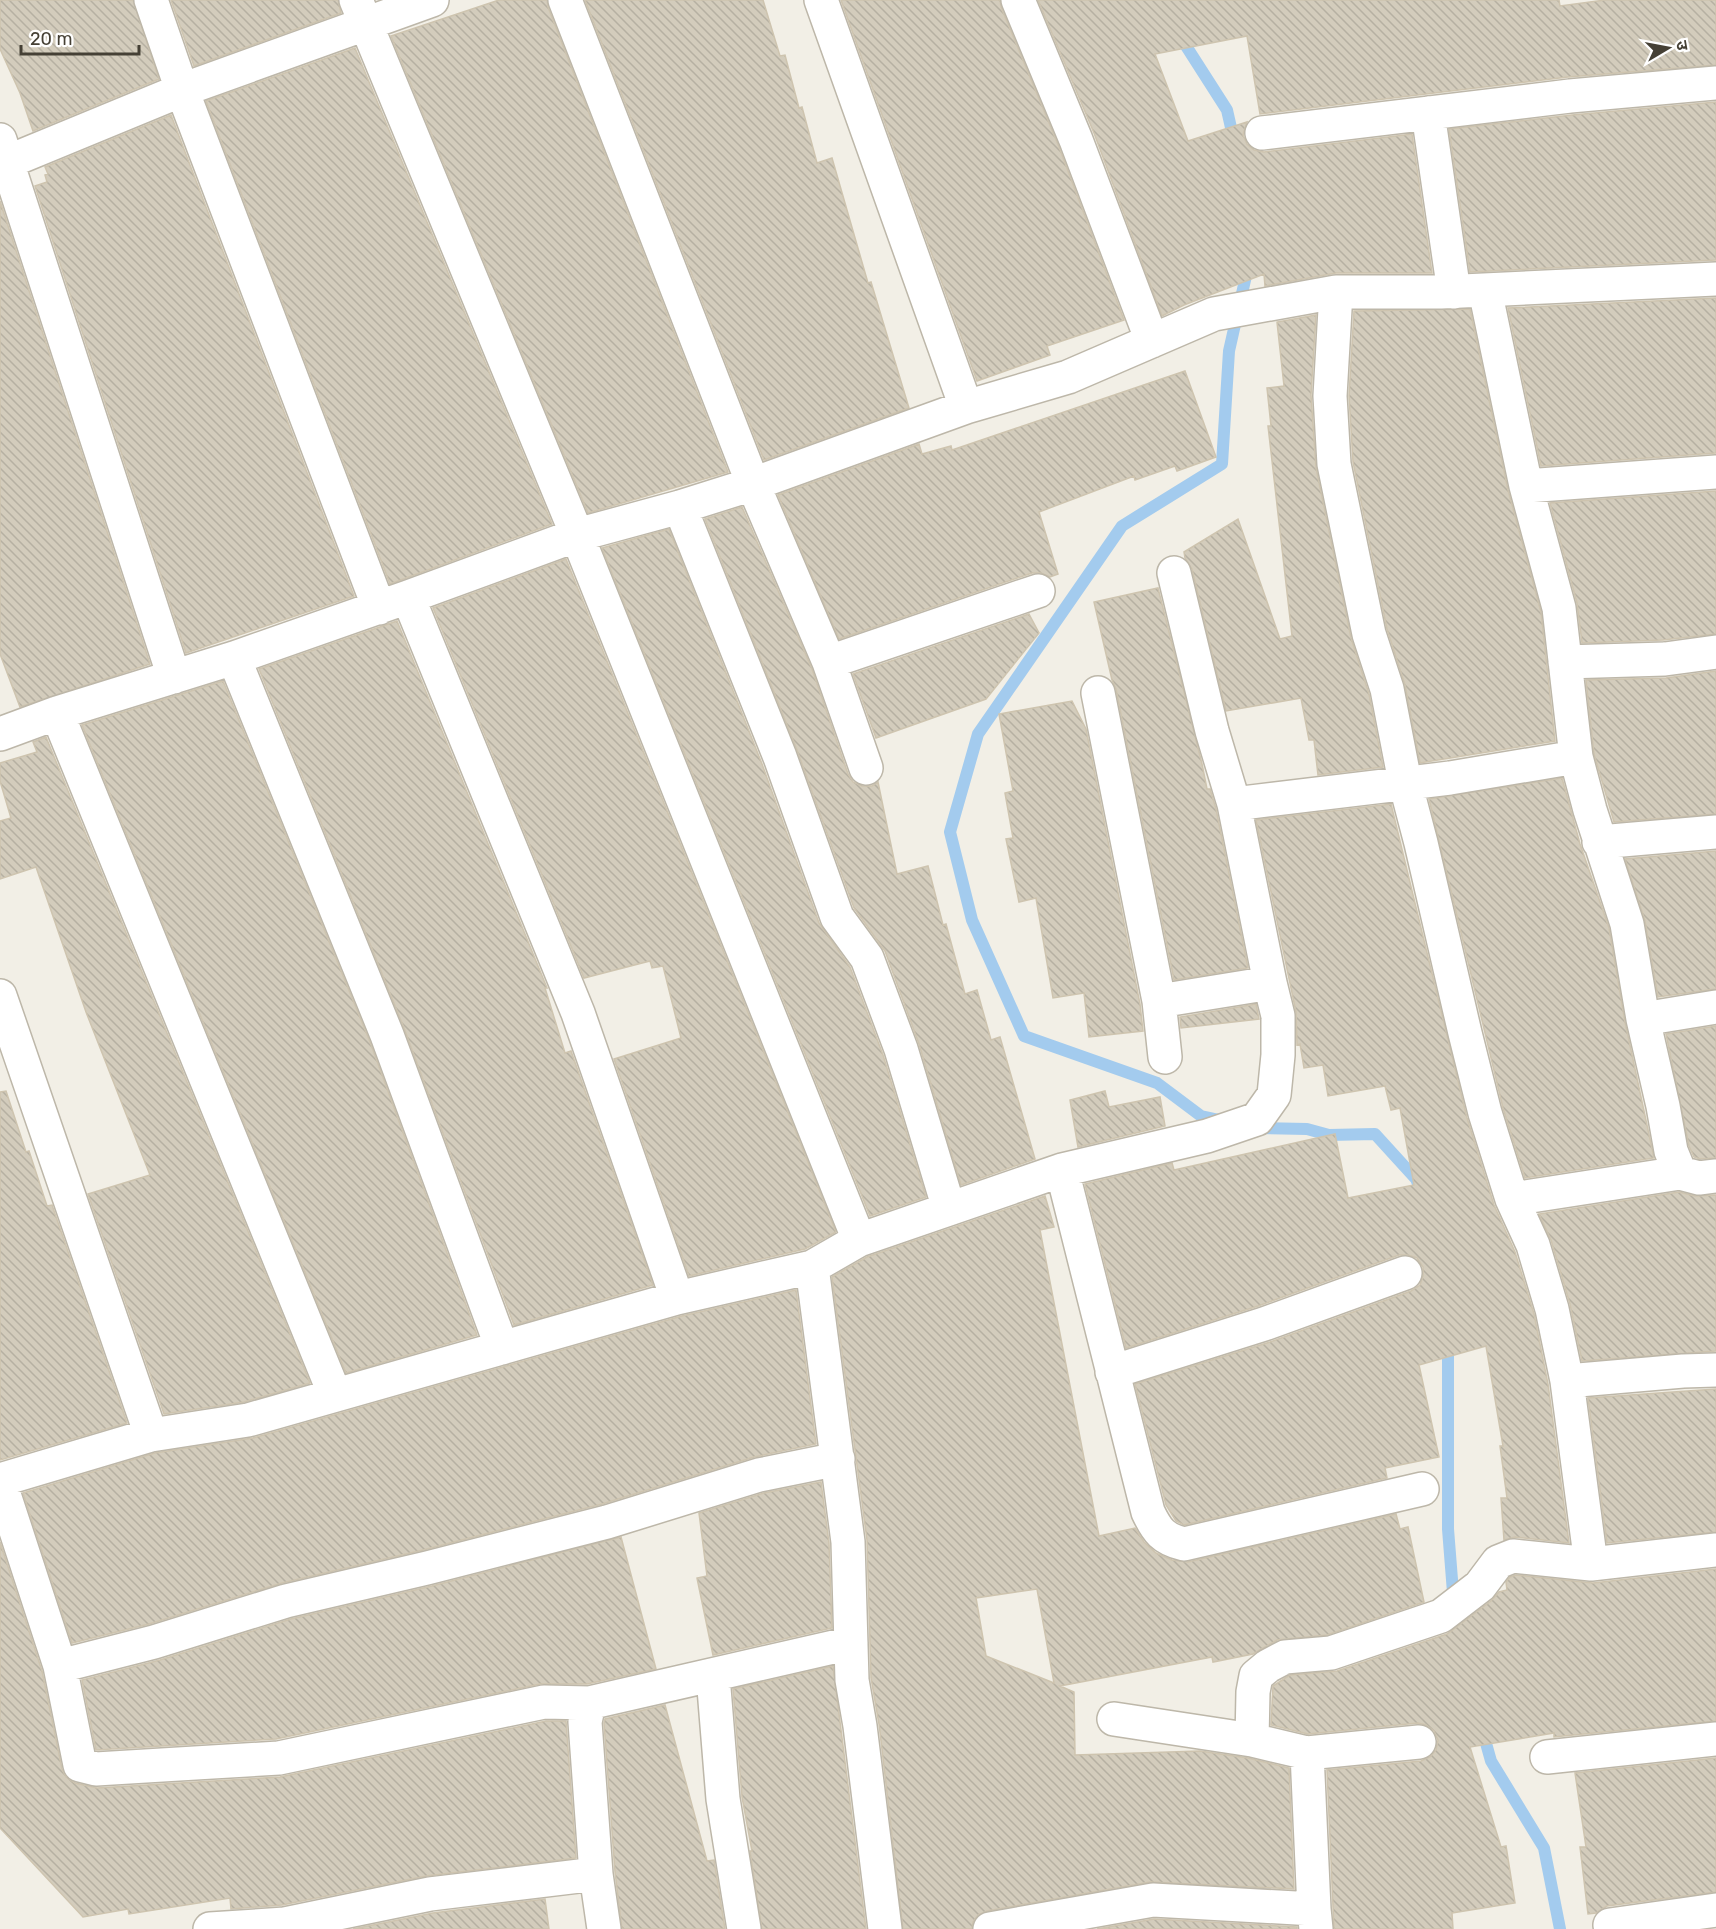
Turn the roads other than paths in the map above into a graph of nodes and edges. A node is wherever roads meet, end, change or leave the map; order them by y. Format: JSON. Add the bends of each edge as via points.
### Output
{"nodes":[{"id":1,"x":150,"y":0,"type":"edge"},
{"id":2,"x":432,"y":0,"type":"edge"},
{"id":3,"x":565,"y":0,"type":"edge"},
{"id":4,"x":821,"y":0,"type":"edge"},
{"id":5,"x":1018,"y":0,"type":"edge"},
{"id":6,"x":360,"y":12,"type":"edge"},
{"id":7,"x":1716,"y":83,"type":"edge"},
{"id":8,"x":182,"y":90,"type":"junction"},
{"id":9,"x":1428,"y":113,"type":"junction"},
{"id":10,"x":1263,"y":133,"type":"dead end"},
{"id":11,"x":3,"y":156,"type":"edge"},
{"id":12,"x":1716,"y":279,"type":"edge"},
{"id":13,"x":1469,"y":291,"type":"junction"},
{"id":14,"x":1336,"y":292,"type":"junction"},
{"id":15,"x":1152,"y":341,"type":"junction"},
{"id":16,"x":966,"y":407,"type":"junction"},
{"id":17,"x":1716,"y":472,"type":"edge"},
{"id":18,"x":753,"y":484,"type":"junction"},
{"id":19,"x":1526,"y":486,"type":"junction"},
{"id":20,"x":680,"y":507,"type":"junction"},
{"id":21,"x":577,"y":535,"type":"junction"},
{"id":22,"x":1174,"y":573,"type":"dead end"},
{"id":23,"x":1038,"y":591,"type":"dead end"},
{"id":24,"x":394,"y":603,"type":"junction"},
{"id":25,"x":1716,"y":652,"type":"edge"},
{"id":26,"x":234,"y":658,"type":"junction"},
{"id":27,"x":829,"y":662,"type":"junction"},
{"id":28,"x":1565,"y":662,"type":"junction"},
{"id":29,"x":174,"y":676,"type":"junction"},
{"id":30,"x":1098,"y":693,"type":"dead end"},
{"id":31,"x":57,"y":713,"type":"junction"},
{"id":32,"x":3,"y":724,"type":"edge"},
{"id":33,"x":1576,"y":757,"type":"junction"},
{"id":34,"x":867,"y":768,"type":"dead end"},
{"id":35,"x":1405,"y":782,"type":"junction"},
{"id":36,"x":1233,"y":804,"type":"junction"},
{"id":37,"x":1716,"y":832,"type":"edge"},
{"id":38,"x":1599,"y":842,"type":"junction"},
{"id":39,"x":1270,"y":983,"type":"junction"},
{"id":40,"x":0,"y":996,"type":"edge"},
{"id":41,"x":1159,"y":1001,"type":"junction"},
{"id":42,"x":1716,"y":1007,"type":"edge"},
{"id":43,"x":1643,"y":1019,"type":"junction"},
{"id":44,"x":1165,"y":1057,"type":"dead end"},
{"id":45,"x":1062,"y":1170,"type":"junction"},
{"id":46,"x":1680,"y":1173,"type":"junction"},
{"id":47,"x":1716,"y":1176,"type":"edge"},
{"id":48,"x":1512,"y":1200,"type":"junction"},
{"id":49,"x":950,"y":1209,"type":"junction"},
{"id":50,"x":859,"y":1240,"type":"junction"},
{"id":51,"x":812,"y":1267,"type":"junction"},
{"id":52,"x":1405,"y":1273,"type":"dead end"},
{"id":53,"x":677,"y":1298,"type":"junction"},
{"id":54,"x":502,"y":1348,"type":"junction"},
{"id":55,"x":1716,"y":1370,"type":"edge"},
{"id":56,"x":1112,"y":1372,"type":"junction"},
{"id":57,"x":1567,"y":1382,"type":"junction"},
{"id":58,"x":335,"y":1395,"type":"junction"},
{"id":59,"x":151,"y":1435,"type":"junction"},
{"id":60,"x":838,"y":1459,"type":"junction"},
{"id":61,"x":0,"y":1481,"type":"edge"},
{"id":62,"x":1422,"y":1489,"type":"dead end"},
{"id":63,"x":1716,"y":1550,"type":"edge"},
{"id":64,"x":1591,"y":1564,"type":"junction"},
{"id":65,"x":851,"y":1643,"type":"junction"},
{"id":66,"x":60,"y":1666,"type":"junction"},
{"id":67,"x":713,"y":1676,"type":"junction"},
{"id":68,"x":589,"y":1703,"type":"junction"},
{"id":69,"x":1114,"y":1719,"type":"dead end"},
{"id":70,"x":1716,"y":1739,"type":"edge"},
{"id":71,"x":1252,"y":1740,"type":"junction"},
{"id":72,"x":1419,"y":1742,"type":"dead end"},
{"id":73,"x":1307,"y":1753,"type":"junction"},
{"id":74,"x":1547,"y":1757,"type":"dead end"},
{"id":75,"x":596,"y":1874,"type":"junction"},
{"id":76,"x":1716,"y":1910,"type":"edge"},
{"id":77,"x":1315,"y":1919,"type":"edge"},
{"id":78,"x":1610,"y":1925,"type":"dead end"},
{"id":79,"x":287,"y":1927,"type":"edge"},
{"id":80,"x":210,"y":1929,"type":"edge"},
{"id":81,"x":603,"y":1929,"type":"edge"},
{"id":82,"x":744,"y":1929,"type":"edge"},
{"id":83,"x":885,"y":1929,"type":"edge"},
{"id":84,"x":990,"y":1929,"type":"edge"}],
"edges":[{"from":1,"to":8,"type":"street"},
{"from":2,"to":6,"type":"street"},
{"from":3,"to":18,"type":"street"},
{"from":4,"to":16,"type":"street"},
{"from":5,"to":15,"type":"street","via":[[1072,129]]},
{"from":6,"to":8,"type":"street"},
{"from":6,"to":21,"type":"street"},
{"from":7,"to":9,"type":"street"},
{"from":8,"to":11,"type":"street"},
{"from":8,"to":24,"type":"street"},
{"from":9,"to":10,"type":"street"},
{"from":9,"to":13,"type":"street"},
{"from":11,"to":29,"type":"street"},
{"from":12,"to":13,"type":"street"},
{"from":13,"to":14,"type":"street"},
{"from":13,"to":19,"type":"street"},
{"from":14,"to":15,"type":"street","via":[[1214,314]]},
{"from":14,"to":35,"type":"street","via":[[1330,396],[1334,465]]},
{"from":15,"to":16,"type":"street","via":[[1068,377]]},
{"from":16,"to":18,"type":"street"},
{"from":17,"to":19,"type":"street"},
{"from":18,"to":20,"type":"street"},
{"from":18,"to":27,"type":"street"},
{"from":19,"to":28,"type":"street","via":[[1559,608]]},
{"from":20,"to":21,"type":"street"},
{"from":20,"to":49,"type":"street","via":[[780,757],[837,916],[867,958],[901,1049]]},
{"from":21,"to":24,"type":"street"},
{"from":21,"to":50,"type":"street"},
{"from":22,"to":36,"type":"street"},
{"from":23,"to":27,"type":"street"},
{"from":24,"to":26,"type":"street"},
{"from":24,"to":53,"type":"street","via":[[578,1013]]},
{"from":25,"to":28,"type":"street","via":[[1665,659]]},
{"from":26,"to":29,"type":"street"},
{"from":26,"to":54,"type":"street","via":[[387,1035]]},
{"from":27,"to":34,"type":"street"},
{"from":28,"to":33,"type":"street"},
{"from":29,"to":31,"type":"street"},
{"from":30,"to":41,"type":"street"},
{"from":31,"to":32,"type":"street"},
{"from":31,"to":58,"type":"street"},
{"from":33,"to":35,"type":"street"},
{"from":33,"to":38,"type":"street"},
{"from":35,"to":36,"type":"street"},
{"from":35,"to":48,"type":"street","via":[[1467,1045]]},
{"from":36,"to":39,"type":"street"},
{"from":37,"to":38,"type":"street"},
{"from":38,"to":43,"type":"street","via":[[1627,924]]},
{"from":39,"to":41,"type":"street"},
{"from":39,"to":45,"type":"street","via":[[1278,1016],[1278,1055],[1274,1095],[1257,1119],[1207,1136]]},
{"from":40,"to":59,"type":"street"},
{"from":41,"to":44,"type":"street"},
{"from":42,"to":43,"type":"street"},
{"from":43,"to":46,"type":"street","via":[[1671,1151]]},
{"from":45,"to":49,"type":"street"},
{"from":45,"to":56,"type":"street"},
{"from":46,"to":47,"type":"street","via":[[1699,1178]]},
{"from":46,"to":48,"type":"street"},
{"from":48,"to":57,"type":"street","via":[[1533,1245],[1552,1309]]},
{"from":49,"to":50,"type":"street"},
{"from":50,"to":51,"type":"street"},
{"from":51,"to":53,"type":"street"},
{"from":51,"to":60,"type":"street"},
{"from":52,"to":56,"type":"street","via":[[1264,1324]]},
{"from":53,"to":54,"type":"street"},
{"from":54,"to":58,"type":"street"},
{"from":55,"to":57,"type":"street"},
{"from":56,"to":62,"type":"street","via":[[1148,1512],[1155,1527],[1169,1540],[1185,1544]]},
{"from":57,"to":64,"type":"street"},
{"from":58,"to":59,"type":"street","via":[[248,1420]]},
{"from":59,"to":61,"type":"street"},
{"from":60,"to":65,"type":"street","via":[[848,1542]]},
{"from":60,"to":66,"type":"street","via":[[759,1475],[607,1522],[286,1601]]},
{"from":61,"to":66,"type":"street"},
{"from":63,"to":64,"type":"street"},
{"from":64,"to":71,"type":"street","via":[[1513,1556],[1498,1562],[1480,1586],[1441,1616],[1330,1653],[1285,1657],[1256,1676]]},
{"from":65,"to":67,"type":"street"},
{"from":65,"to":83,"type":"street","via":[[852,1680]]},
{"from":66,"to":68,"type":"street","via":[[80,1765],[96,1769],[279,1758],[544,1702]]},
{"from":67,"to":68,"type":"street"},
{"from":67,"to":82,"type":"street","via":[[723,1799]]},
{"from":68,"to":75,"type":"street","via":[[585,1722]]},
{"from":69,"to":71,"type":"street"},
{"from":70,"to":74,"type":"street"},
{"from":71,"to":73,"type":"street"},
{"from":72,"to":73,"type":"street"},
{"from":73,"to":77,"type":"street"},
{"from":75,"to":79,"type":"street","via":[[430,1894]]},
{"from":75,"to":81,"type":"street"},
{"from":76,"to":78,"type":"street"},
{"from":77,"to":84,"type":"street","via":[[1153,1900]]},
{"from":79,"to":80,"type":"street"}]}
